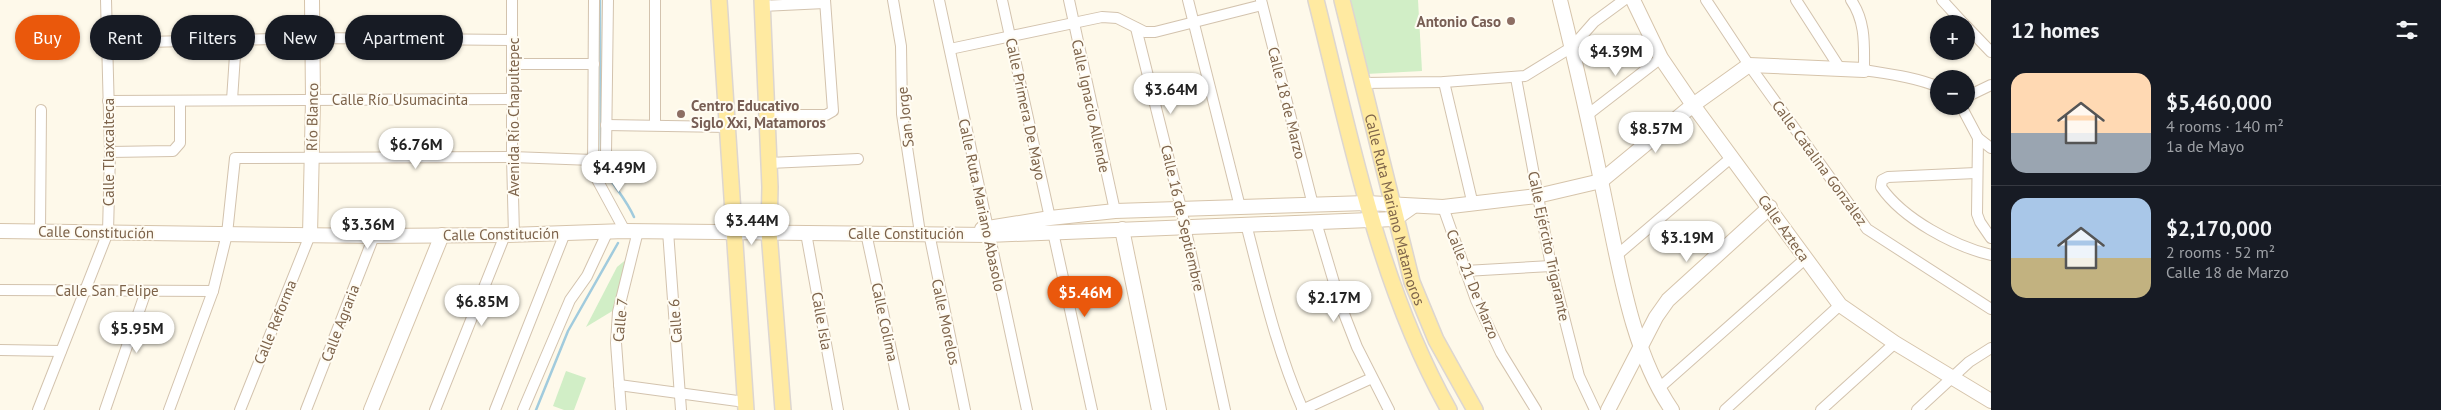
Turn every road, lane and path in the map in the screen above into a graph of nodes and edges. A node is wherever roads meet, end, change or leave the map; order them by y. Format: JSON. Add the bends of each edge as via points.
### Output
{"nodes":[{"id":1,"x":106,"y":0,"type":"edge"},
{"id":2,"x":312,"y":0,"type":"edge"},
{"id":3,"x":512,"y":0,"type":"edge"},
{"id":4,"x":594,"y":0,"type":"edge"},
{"id":5,"x":608,"y":0,"type":"edge"},
{"id":6,"x":655,"y":0,"type":"edge"},
{"id":7,"x":719,"y":0,"type":"edge"},
{"id":8,"x":893,"y":0,"type":"edge"},
{"id":9,"x":939,"y":0,"type":"edge"},
{"id":10,"x":1002,"y":0,"type":"edge"},
{"id":11,"x":1069,"y":0,"type":"edge"},
{"id":12,"x":1188,"y":0,"type":"edge"},
{"id":13,"x":1316,"y":0,"type":"edge"},
{"id":14,"x":1342,"y":0,"type":"edge"},
{"id":15,"x":1560,"y":0,"type":"edge"},
{"id":16,"x":1624,"y":0,"type":"edge"},
{"id":17,"x":1633,"y":0,"type":"edge"},
{"id":18,"x":1706,"y":0,"type":"edge"},
{"id":19,"x":1796,"y":0,"type":"edge"},
{"id":20,"x":1851,"y":0,"type":"edge"},
{"id":21,"x":1942,"y":0,"type":"edge"},
{"id":22,"x":825,"y":2,"type":"edge"},
{"id":23,"x":762,"y":3,"type":"edge"},
{"id":24,"x":1261,"y":3,"type":"edge"},
{"id":25,"x":106,"y":15,"type":"edge"},
{"id":26,"x":312,"y":15,"type":"edge"},
{"id":27,"x":1956,"y":15,"type":"edge"},
{"id":28,"x":1073,"y":22,"type":"junction"},
{"id":29,"x":1194,"y":22,"type":"junction"},
{"id":30,"x":1136,"y":28,"type":"junction"},
{"id":31,"x":1975,"y":35,"type":"edge"},
{"id":32,"x":1010,"y":36,"type":"junction"},
{"id":33,"x":335,"y":38,"type":"edge"},
{"id":34,"x":513,"y":40,"type":"junction"},
{"id":35,"x":1572,"y":47,"type":"junction"},
{"id":36,"x":950,"y":49,"type":"junction"},
{"id":37,"x":1991,"y":52,"type":"edge"},
{"id":38,"x":1661,"y":58,"type":"junction"},
{"id":39,"x":107,"y":60,"type":"edge"},
{"id":40,"x":235,"y":60,"type":"edge"},
{"id":41,"x":312,"y":60,"type":"edge"},
{"id":42,"x":513,"y":64,"type":"junction"},
{"id":43,"x":594,"y":64,"type":"junction"},
{"id":44,"x":1749,"y":65,"type":"junction"},
{"id":45,"x":1841,"y":70,"type":"junction"},
{"id":46,"x":1864,"y":70,"type":"junction"},
{"id":47,"x":1516,"y":78,"type":"junction"},
{"id":48,"x":1444,"y":82,"type":"junction"},
{"id":49,"x":1363,"y":83,"type":"junction"},
{"id":50,"x":1930,"y":84,"type":"edge"},
{"id":51,"x":1991,"y":85,"type":"edge"},
{"id":52,"x":1975,"y":93,"type":"edge"},
{"id":53,"x":512,"y":99,"type":"junction"},
{"id":54,"x":232,"y":100,"type":"junction"},
{"id":55,"x":313,"y":100,"type":"junction"},
{"id":56,"x":108,"y":101,"type":"junction"},
{"id":57,"x":180,"y":101,"type":"junction"},
{"id":58,"x":1693,"y":105,"type":"junction"},
{"id":59,"x":41,"y":110,"type":"dead end"},
{"id":60,"x":767,"y":115,"type":"junction"},
{"id":61,"x":1966,"y":115,"type":"edge"},
{"id":62,"x":1586,"y":116,"type":"junction"},
{"id":63,"x":606,"y":125,"type":"junction"},
{"id":64,"x":656,"y":126,"type":"junction"},
{"id":65,"x":728,"y":127,"type":"junction"},
{"id":66,"x":1978,"y":138,"type":"junction"},
{"id":67,"x":1991,"y":148,"type":"edge"},
{"id":68,"x":110,"y":152,"type":"junction"},
{"id":69,"x":606,"y":154,"type":"dead end"},
{"id":70,"x":512,"y":157,"type":"junction"},
{"id":71,"x":1732,"y":157,"type":"junction"},
{"id":72,"x":312,"y":159,"type":"junction"},
{"id":73,"x":858,"y":159,"type":"dead end"},
{"id":74,"x":593,"y":160,"type":"junction"},
{"id":75,"x":769,"y":163,"type":"junction"},
{"id":76,"x":1976,"y":173,"type":"junction"},
{"id":77,"x":1601,"y":181,"type":"junction"},
{"id":78,"x":1537,"y":196,"type":"junction"},
{"id":79,"x":1367,"y":203,"type":"junction"},
{"id":80,"x":1392,"y":203,"type":"junction"},
{"id":81,"x":1313,"y":205,"type":"junction"},
{"id":82,"x":1473,"y":205,"type":"junction"},
{"id":83,"x":1240,"y":207,"type":"junction"},
{"id":84,"x":1412,"y":207,"type":"junction"},
{"id":85,"x":1443,"y":207,"type":"junction"},
{"id":86,"x":1770,"y":207,"type":"junction"},
{"id":87,"x":1181,"y":208,"type":"junction"},
{"id":88,"x":1114,"y":211,"type":"junction"},
{"id":89,"x":1050,"y":218,"type":"junction"},
{"id":90,"x":1395,"y":219,"type":"junction"},
{"id":91,"x":1372,"y":220,"type":"junction"},
{"id":92,"x":1316,"y":222,"type":"junction"},
{"id":93,"x":1246,"y":224,"type":"junction"},
{"id":94,"x":1185,"y":226,"type":"junction"},
{"id":95,"x":1122,"y":228,"type":"junction"},
{"id":96,"x":0,"y":231,"type":"edge"},
{"id":97,"x":40,"y":231,"type":"junction"},
{"id":98,"x":608,"y":231,"type":"junction"},
{"id":99,"x":632,"y":231,"type":"junction"},
{"id":100,"x":668,"y":231,"type":"junction"},
{"id":101,"x":735,"y":231,"type":"junction"},
{"id":102,"x":987,"y":231,"type":"junction"},
{"id":103,"x":108,"y":232,"type":"junction"},
{"id":104,"x":769,"y":232,"type":"junction"},
{"id":105,"x":1053,"y":232,"type":"junction"},
{"id":106,"x":565,"y":233,"type":"junction"},
{"id":107,"x":806,"y":233,"type":"junction"},
{"id":108,"x":866,"y":233,"type":"junction"},
{"id":109,"x":924,"y":233,"type":"junction"},
{"id":110,"x":227,"y":234,"type":"junction"},
{"id":111,"x":310,"y":235,"type":"junction"},
{"id":112,"x":442,"y":235,"type":"junction"},
{"id":113,"x":510,"y":235,"type":"junction"},
{"id":114,"x":374,"y":236,"type":"junction"},
{"id":115,"x":1991,"y":238,"type":"edge"},
{"id":116,"x":1617,"y":255,"type":"junction"},
{"id":117,"x":1991,"y":255,"type":"edge"},
{"id":118,"x":1805,"y":259,"type":"junction"},
{"id":119,"x":1551,"y":266,"type":"junction"},
{"id":120,"x":1466,"y":271,"type":"junction"},
{"id":121,"x":0,"y":290,"type":"edge"},
{"id":122,"x":84,"y":290,"type":"junction"},
{"id":123,"x":146,"y":291,"type":"junction"},
{"id":124,"x":213,"y":291,"type":"junction"},
{"id":125,"x":1840,"y":305,"type":"junction"},
{"id":126,"x":1991,"y":309,"type":"edge"},
{"id":127,"x":1895,"y":343,"type":"junction"},
{"id":128,"x":1640,"y":347,"type":"junction"},
{"id":129,"x":1991,"y":348,"type":"edge"},
{"id":130,"x":0,"y":350,"type":"edge"},
{"id":131,"x":60,"y":351,"type":"junction"},
{"id":132,"x":1372,"y":378,"type":"junction"},
{"id":133,"x":1952,"y":378,"type":"junction"},
{"id":134,"x":619,"y":385,"type":"junction"},
{"id":135,"x":1658,"y":389,"type":"junction"},
{"id":136,"x":680,"y":394,"type":"junction"},
{"id":137,"x":1991,"y":401,"type":"edge"},
{"id":138,"x":746,"y":406,"type":"edge"},
{"id":139,"x":38,"y":410,"type":"edge"},
{"id":140,"x":105,"y":410,"type":"edge"},
{"id":141,"x":169,"y":410,"type":"edge"},
{"id":142,"x":240,"y":410,"type":"edge"},
{"id":143,"x":306,"y":410,"type":"edge"},
{"id":144,"x":372,"y":410,"type":"edge"},
{"id":145,"x":435,"y":410,"type":"edge"},
{"id":146,"x":495,"y":410,"type":"edge"},
{"id":147,"x":523,"y":410,"type":"edge"},
{"id":148,"x":621,"y":410,"type":"edge"},
{"id":149,"x":681,"y":410,"type":"edge"},
{"id":150,"x":783,"y":410,"type":"edge"},
{"id":151,"x":838,"y":410,"type":"edge"},
{"id":152,"x":904,"y":410,"type":"edge"},
{"id":153,"x":966,"y":410,"type":"edge"},
{"id":154,"x":1027,"y":410,"type":"edge"},
{"id":155,"x":1092,"y":410,"type":"edge"},
{"id":156,"x":1159,"y":410,"type":"edge"},
{"id":157,"x":1225,"y":410,"type":"edge"},
{"id":158,"x":1302,"y":410,"type":"edge"},
{"id":159,"x":1389,"y":410,"type":"edge"},
{"id":160,"x":1449,"y":410,"type":"edge"},
{"id":161,"x":1475,"y":410,"type":"edge"},
{"id":162,"x":1536,"y":410,"type":"edge"},
{"id":163,"x":1595,"y":410,"type":"edge"},
{"id":164,"x":1608,"y":410,"type":"edge"},
{"id":165,"x":1672,"y":410,"type":"edge"},
{"id":166,"x":1725,"y":410,"type":"edge"},
{"id":167,"x":1821,"y":410,"type":"edge"},
{"id":168,"x":1917,"y":410,"type":"edge"}],
"edges":[{"from":1,"to":25,"type":"street","name":"Calle Tlaxcalteca"},
{"from":2,"to":26,"type":"main road","name":"Río Blanco"},
{"from":3,"to":34,"type":"street","name":"Avenida Río Chapultepec"},
{"from":4,"to":43,"type":"street"},
{"from":5,"to":63,"type":"street"},
{"from":6,"to":64,"type":"street"},
{"from":7,"to":65,"type":"main road"},
{"from":8,"to":109,"type":"street","name":"San Jorge","via":[[901,46],[902,114]]},
{"from":9,"to":36,"type":"street","name":"Calle Ruta Mariano Abasolo"},
{"from":10,"to":32,"type":"street","name":"Calle Primera De Mayo"},
{"from":11,"to":28,"type":"street","name":"Calle Ignacio Allende"},
{"from":12,"to":29,"type":"street"},
{"from":13,"to":79,"type":"main road","name":"Calle Ruta Mariano Matamoros"},
{"from":14,"to":49,"type":"main road","name":"Calle Ruta Mariano Matamoros"},
{"from":15,"to":35,"type":"main road"},
{"from":16,"to":35,"type":"street","via":[[1594,22]]},
{"from":17,"to":38,"type":"main road","name":"Calle Azteca"},
{"from":18,"to":44,"type":"street","name":"Calle Catalina González"},
{"from":19,"to":45,"type":"street"},
{"from":20,"to":46,"type":"street","via":[[1863,27]]},
{"from":21,"to":27,"type":"street"},
{"from":22,"to":23,"type":"street"},
{"from":22,"to":60,"type":"street","via":[[832,113]]},
{"from":23,"to":60,"type":"main road"},
{"from":24,"to":29,"type":"street"},
{"from":24,"to":81,"type":"street","name":"Calle 18 de Marzo"},
{"from":28,"to":30,"type":"street","via":[[1117,18]]},
{"from":28,"to":32,"type":"street"},
{"from":28,"to":88,"type":"street","name":"Calle Ignacio Allende"},
{"from":29,"to":30,"type":"street","via":[[1155,32]]},
{"from":29,"to":83,"type":"street"},
{"from":30,"to":87,"type":"street","name":"Calle 16 de Septiembre"},
{"from":31,"to":37,"type":"street"},
{"from":32,"to":36,"type":"street"},
{"from":32,"to":89,"type":"street","name":"Calle Primera De Mayo"},
{"from":33,"to":34,"type":"street"},
{"from":34,"to":42,"type":"street","name":"Avenida Río Chapultepec"},
{"from":35,"to":47,"type":"street","via":[[1551,62]]},
{"from":35,"to":62,"type":"main road"},
{"from":36,"to":102,"type":"street","name":"Calle Ruta Mariano Abasolo"},
{"from":38,"to":58,"type":"main road","name":"Calle Azteca"},
{"from":38,"to":62,"type":"street"},
{"from":39,"to":56,"type":"street","name":"Calle Tlaxcalteca"},
{"from":40,"to":54,"type":"street"},
{"from":41,"to":55,"type":"main road","name":"Río Blanco"},
{"from":42,"to":43,"type":"street"},
{"from":42,"to":53,"type":"street","name":"Avenida Río Chapultepec"},
{"from":43,"to":74,"type":"street"},
{"from":44,"to":45,"type":"main road"},
{"from":44,"to":58,"type":"main road"},
{"from":44,"to":126,"type":"street","name":"Calle Catalina González","via":[[1867,229]]},
{"from":45,"to":46,"type":"main road"},
{"from":46,"to":50,"type":"street"},
{"from":47,"to":48,"type":"street"},
{"from":47,"to":78,"type":"street","name":"Calle Ejército Trigarante"},
{"from":48,"to":49,"type":"street"},
{"from":48,"to":82,"type":"street"},
{"from":49,"to":80,"type":"main road","name":"Calle Ruta Mariano Matamoros"},
{"from":51,"to":52,"type":"street"},
{"from":53,"to":55,"type":"street","name":"Calle Río Usumacinta"},
{"from":53,"to":70,"type":"street","name":"Avenida Río Chapultepec"},
{"from":54,"to":55,"type":"street","name":"Calle Río Usumacinta"},
{"from":54,"to":57,"type":"street","name":"Calle Río Usumacinta"},
{"from":55,"to":72,"type":"main road","name":"Río Blanco"},
{"from":56,"to":57,"type":"street","name":"Calle Río Usumacinta"},
{"from":56,"to":68,"type":"street","name":"Calle Tlaxcalteca"},
{"from":57,"to":68,"type":"street","via":[[178,148],[173,151]]},
{"from":58,"to":71,"type":"main road","name":"Calle Azteca"},
{"from":58,"to":77,"type":"main road"},
{"from":59,"to":97,"type":"street"},
{"from":60,"to":75,"type":"main road"},
{"from":61,"to":66,"type":"street"},
{"from":62,"to":77,"type":"main road"},
{"from":63,"to":64,"type":"street"},
{"from":63,"to":69,"type":"street"},
{"from":64,"to":65,"type":"street"},
{"from":65,"to":101,"type":"main road"},
{"from":66,"to":67,"type":"street"},
{"from":66,"to":76,"type":"street"},
{"from":68,"to":103,"type":"street","name":"Calle Tlaxcalteca"},
{"from":70,"to":72,"type":"street"},
{"from":70,"to":74,"type":"street"},
{"from":70,"to":113,"type":"street","name":"Avenida Río Chapultepec"},
{"from":71,"to":86,"type":"main road","name":"Calle Azteca"},
{"from":71,"to":116,"type":"street"},
{"from":72,"to":110,"type":"street","via":[[235,158]]},
{"from":72,"to":111,"type":"main road","name":"Río Blanco"},
{"from":73,"to":75,"type":"street"},
{"from":74,"to":99,"type":"street","via":[[594,176]]},
{"from":75,"to":104,"type":"main road"},
{"from":76,"to":115,"type":"street","via":[[1977,214]]},
{"from":76,"to":117,"type":"street","via":[[1888,177],[1882,180],[1880,187],[1903,211],[1957,244]]},
{"from":77,"to":78,"type":"main road","name":"Calle Constitución"},
{"from":77,"to":116,"type":"main road"},
{"from":78,"to":82,"type":"main road","name":"Calle Constitución"},
{"from":78,"to":119,"type":"street","name":"Calle Ejército Trigarante"},
{"from":79,"to":80,"type":"main road","name":"Calle Constitución"},
{"from":79,"to":81,"type":"main road","name":"Calle Constitución"},
{"from":79,"to":91,"type":"main road","name":"Calle Ruta Mariano Matamoros"},
{"from":80,"to":84,"type":"main road","name":"Calle Constitución"},
{"from":80,"to":90,"type":"main road","name":"Calle Ruta Mariano Matamoros"},
{"from":81,"to":83,"type":"main road","name":"Calle Constitución"},
{"from":82,"to":85,"type":"main road","name":"Calle Constitución"},
{"from":83,"to":87,"type":"main road","name":"Calle Constitución"},
{"from":84,"to":85,"type":"main road","name":"Calle Constitución"},
{"from":84,"to":90,"type":"main road"},
{"from":85,"to":120,"type":"street","name":"Calle 21 De Marzo"},
{"from":86,"to":118,"type":"main road","name":"Calle Azteca"},
{"from":86,"to":128,"type":"main road","via":[[1668,300]]},
{"from":87,"to":88,"type":"main road","name":"Calle Constitución"},
{"from":87,"to":94,"type":"street","name":"Calle 16 de Septiembre"},
{"from":88,"to":89,"type":"main road","name":"Calle Constitución"},
{"from":89,"to":102,"type":"main road","name":"Calle Constitución"},
{"from":90,"to":91,"type":"main road","name":"Calle Constitución"},
{"from":90,"to":161,"type":"main road","name":"Calle Ruta Mariano Matamoros","via":[[1422,310]]},
{"from":91,"to":92,"type":"main road","name":"Calle Constitución"},
{"from":91,"to":160,"type":"main road","name":"Calle Ruta Mariano Matamoros","via":[[1407,327]]},
{"from":92,"to":93,"type":"main road","name":"Calle Constitución"},
{"from":92,"to":132,"type":"street","via":[[1341,306]]},
{"from":93,"to":94,"type":"main road","name":"Calle Constitución"},
{"from":93,"to":158,"type":"street","via":[[1274,326]]},
{"from":94,"to":95,"type":"main road","name":"Calle Constitución"},
{"from":94,"to":157,"type":"street","name":"Calle 16 de Septiembre"},
{"from":95,"to":105,"type":"main road","name":"Calle Constitución"},
{"from":95,"to":156,"type":"main road"},
{"from":96,"to":97,"type":"main road","name":"Calle Constitución"},
{"from":97,"to":103,"type":"main road","name":"Calle Constitución"},
{"from":98,"to":99,"type":"main road","name":"Calle Constitución"},
{"from":98,"to":106,"type":"main road","name":"Calle Constitución"},
{"from":98,"to":147,"type":"street","via":[[587,276],[570,300]]},
{"from":99,"to":100,"type":"main road","name":"Calle Constitución"},
{"from":99,"to":134,"type":"street","name":"Calle 7","via":[[618,312]]},
{"from":100,"to":101,"type":"main road","name":"Calle Constitución"},
{"from":100,"to":136,"type":"street","name":"Calle 6"},
{"from":101,"to":104,"type":"main road","name":"Calle Constitución"},
{"from":101,"to":138,"type":"main road"},
{"from":102,"to":105,"type":"main road","name":"Calle Constitución"},
{"from":102,"to":109,"type":"main road","name":"Calle Constitución"},
{"from":102,"to":154,"type":"street","name":"Calle Ruta Mariano Abasolo"},
{"from":103,"to":110,"type":"main road","name":"Calle Constitución"},
{"from":103,"to":122,"type":"street","name":"Calle Tlaxcalteca"},
{"from":104,"to":107,"type":"main road","name":"Calle Constitución"},
{"from":104,"to":150,"type":"main road"},
{"from":105,"to":155,"type":"street"},
{"from":106,"to":113,"type":"main road","name":"Calle Constitución"},
{"from":106,"to":146,"type":"street"},
{"from":107,"to":108,"type":"main road","name":"Calle Constitución"},
{"from":107,"to":151,"type":"street","name":"Calle Isla"},
{"from":108,"to":109,"type":"main road","name":"Calle Constitución"},
{"from":108,"to":152,"type":"street","name":"Calle Colima"},
{"from":109,"to":153,"type":"street","name":"Calle Morelos"},
{"from":110,"to":111,"type":"main road","name":"Calle Constitución"},
{"from":110,"to":124,"type":"street"},
{"from":111,"to":114,"type":"main road","name":"Calle Constitución"},
{"from":111,"to":142,"type":"street","name":"Calle Reforma"},
{"from":112,"to":113,"type":"main road","name":"Calle Constitución"},
{"from":112,"to":114,"type":"main road","name":"Calle Constitución"},
{"from":112,"to":144,"type":"main road"},
{"from":113,"to":145,"type":"street"},
{"from":114,"to":143,"type":"street","name":"Calle Agraria"},
{"from":116,"to":128,"type":"main road"},
{"from":118,"to":125,"type":"main road","name":"Calle Azteca"},
{"from":118,"to":135,"type":"street"},
{"from":119,"to":120,"type":"street"},
{"from":119,"to":163,"type":"street","name":"Calle Ejército Trigarante","via":[[1579,376]]},
{"from":120,"to":162,"type":"street","name":"Calle 21 De Marzo","via":[[1501,353]]},
{"from":121,"to":122,"type":"street","name":"Calle San Felipe"},
{"from":122,"to":123,"type":"street","name":"Calle San Felipe"},
{"from":122,"to":131,"type":"street","name":"Calle Tlaxcalteca"},
{"from":123,"to":124,"type":"street","name":"Calle San Felipe"},
{"from":123,"to":140,"type":"street"},
{"from":124,"to":141,"type":"street"},
{"from":125,"to":127,"type":"main road","name":"Calle Azteca"},
{"from":125,"to":166,"type":"street"},
{"from":127,"to":133,"type":"main road","name":"Calle Azteca"},
{"from":127,"to":167,"type":"street"},
{"from":128,"to":135,"type":"main road"},
{"from":128,"to":164,"type":"main road"},
{"from":129,"to":133,"type":"street"},
{"from":130,"to":131,"type":"street"},
{"from":131,"to":139,"type":"street","name":"Calle Tlaxcalteca"},
{"from":132,"to":158,"type":"street"},
{"from":132,"to":159,"type":"street"},
{"from":133,"to":137,"type":"main road","name":"Calle Azteca"},
{"from":133,"to":168,"type":"street"},
{"from":134,"to":136,"type":"street"},
{"from":134,"to":148,"type":"street","name":"Calle 7"},
{"from":135,"to":165,"type":"main road"},
{"from":136,"to":138,"type":"street"},
{"from":136,"to":149,"type":"street","name":"Calle 6"}]}
